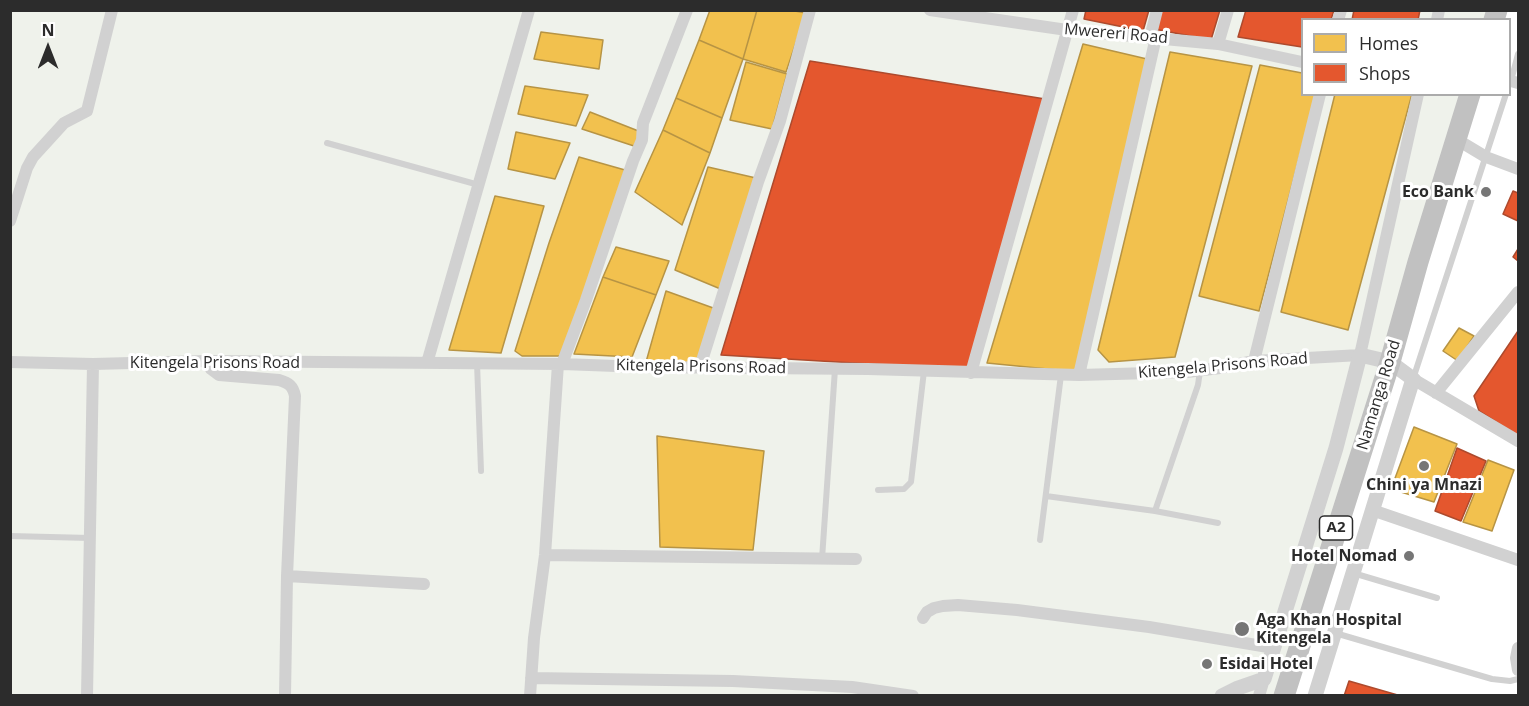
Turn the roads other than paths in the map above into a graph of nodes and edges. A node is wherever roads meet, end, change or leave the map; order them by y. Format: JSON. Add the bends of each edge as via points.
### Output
{"nodes":[{"id":1,"x":112,"y":10,"type":"edge"},
{"id":2,"x":529,"y":10,"type":"edge"},
{"id":3,"x":687,"y":10,"type":"edge"},
{"id":4,"x":810,"y":10,"type":"edge"},
{"id":5,"x":930,"y":10,"type":"edge"},
{"id":6,"x":1073,"y":10,"type":"edge"},
{"id":7,"x":1158,"y":10,"type":"edge"},
{"id":8,"x":1228,"y":10,"type":"edge"},
{"id":9,"x":981,"y":14,"type":"edge"},
{"id":10,"x":1067,"y":30,"type":"junction"},
{"id":11,"x":1153,"y":38,"type":"junction"},
{"id":12,"x":1218,"y":44,"type":"junction"},
{"id":13,"x":1518,"y":54,"type":"edge"},
{"id":14,"x":1301,"y":62,"type":"edge"},
{"id":15,"x":1513,"y":83,"type":"edge"},
{"id":16,"x":1320,"y":96,"type":"edge"},
{"id":17,"x":1418,"y":96,"type":"edge"},
{"id":18,"x":1469,"y":96,"type":"edge"},
{"id":19,"x":1505,"y":96,"type":"edge"},
{"id":20,"x":1456,"y":139,"type":"junction"},
{"id":21,"x":327,"y":143,"type":"dead end"},
{"id":22,"x":1486,"y":157,"type":"junction"},
{"id":23,"x":1518,"y":169,"type":"edge"},
{"id":24,"x":479,"y":185,"type":"junction"},
{"id":25,"x":10,"y":221,"type":"edge"},
{"id":26,"x":1518,"y":292,"type":"edge"},
{"id":27,"x":1360,"y":355,"type":"junction"},
{"id":28,"x":207,"y":361,"type":"junction"},
{"id":29,"x":1254,"y":361,"type":"junction"},
{"id":30,"x":10,"y":362,"type":"edge"},
{"id":31,"x":1390,"y":362,"type":"junction"},
{"id":32,"x":427,"y":363,"type":"junction"},
{"id":33,"x":477,"y":363,"type":"junction"},
{"id":34,"x":93,"y":364,"type":"junction"},
{"id":35,"x":560,"y":364,"type":"junction"},
{"id":36,"x":700,"y":367,"type":"junction"},
{"id":37,"x":835,"y":369,"type":"junction"},
{"id":38,"x":924,"y":371,"type":"junction"},
{"id":39,"x":1200,"y":371,"type":"junction"},
{"id":40,"x":971,"y":373,"type":"junction"},
{"id":41,"x":1061,"y":375,"type":"junction"},
{"id":42,"x":1079,"y":375,"type":"junction"},
{"id":43,"x":1413,"y":380,"type":"junction"},
{"id":44,"x":1436,"y":393,"type":"junction"},
{"id":45,"x":1518,"y":441,"type":"edge"},
{"id":46,"x":481,"y":471,"type":"dead end"},
{"id":47,"x":878,"y":490,"type":"dead end"},
{"id":48,"x":1046,"y":496,"type":"junction"},
{"id":49,"x":1372,"y":510,"type":"junction"},
{"id":50,"x":1155,"y":511,"type":"junction"},
{"id":51,"x":1218,"y":523,"type":"dead end"},
{"id":52,"x":10,"y":536,"type":"edge"},
{"id":53,"x":91,"y":538,"type":"junction"},
{"id":54,"x":1040,"y":540,"type":"dead end"},
{"id":55,"x":545,"y":555,"type":"junction"},
{"id":56,"x":822,"y":559,"type":"junction"},
{"id":57,"x":856,"y":559,"type":"dead end"},
{"id":58,"x":1518,"y":560,"type":"edge"},
{"id":59,"x":1353,"y":573,"type":"junction"},
{"id":60,"x":287,"y":576,"type":"junction"},
{"id":61,"x":424,"y":584,"type":"dead end"},
{"id":62,"x":1437,"y":598,"type":"dead end"},
{"id":63,"x":923,"y":618,"type":"dead end"},
{"id":64,"x":1334,"y":633,"type":"junction"},
{"id":65,"x":1274,"y":648,"type":"junction"},
{"id":66,"x":1518,"y":648,"type":"edge"},
{"id":67,"x":1518,"y":670,"type":"edge"},
{"id":68,"x":531,"y":678,"type":"junction"},
{"id":69,"x":1264,"y":679,"type":"junction"},
{"id":70,"x":1518,"y":680,"type":"edge"},
{"id":71,"x":87,"y":696,"type":"edge"},
{"id":72,"x":285,"y":696,"type":"edge"},
{"id":73,"x":530,"y":696,"type":"edge"},
{"id":74,"x":914,"y":696,"type":"edge"},
{"id":75,"x":1222,"y":696,"type":"edge"},
{"id":76,"x":1259,"y":696,"type":"edge"},
{"id":77,"x":1284,"y":696,"type":"edge"},
{"id":78,"x":1315,"y":696,"type":"edge"}],
"edges":[{"from":1,"to":25,"type":"street","via":[[87,111],[64,123],[33,157]]},
{"from":2,"to":24,"type":"street"},
{"from":3,"to":35,"type":"street","via":[[643,123],[642,140]]},
{"from":4,"to":36,"type":"street","via":[[780,121]]},
{"from":5,"to":9,"type":"street","name":"Mwereri Road"},
{"from":6,"to":10,"type":"street"},
{"from":7,"to":11,"type":"street"},
{"from":8,"to":12,"type":"street"},
{"from":9,"to":10,"type":"street","name":"Mwereri Road"},
{"from":10,"to":11,"type":"street","name":"Mwereri Road"},
{"from":10,"to":40,"type":"street"},
{"from":11,"to":12,"type":"street","name":"Mwereri Road"},
{"from":11,"to":42,"type":"street"},
{"from":12,"to":14,"type":"street","name":"Mwereri Road"},
{"from":13,"to":15,"type":"lane"},
{"from":16,"to":29,"type":"street"},
{"from":17,"to":27,"type":"street"},
{"from":18,"to":20,"type":"highway","name":"Namanga Road","number":"A2"},
{"from":19,"to":22,"type":"lane"},
{"from":20,"to":22,"type":"street"},
{"from":20,"to":31,"type":"highway","name":"Namanga Road","number":"A2"},
{"from":21,"to":24,"type":"lane"},
{"from":22,"to":23,"type":"street"},
{"from":22,"to":43,"type":"lane"},
{"from":24,"to":32,"type":"street"},
{"from":26,"to":44,"type":"street"},
{"from":27,"to":29,"type":"street","name":"Kitengela Prisons Road"},
{"from":27,"to":31,"type":"street","name":"Kitengela Prisons Road"},
{"from":27,"to":65,"type":"street","via":[[1336,448]]},
{"from":28,"to":32,"type":"street","name":"Kitengela Prisons Road"},
{"from":28,"to":34,"type":"street","name":"Kitengela Prisons Road"},
{"from":28,"to":60,"type":"street","via":[[219,375],[279,380],[294,389]]},
{"from":29,"to":39,"type":"street","name":"Kitengela Prisons Road"},
{"from":30,"to":34,"type":"street","name":"Kitengela Prisons Road"},
{"from":31,"to":43,"type":"street"},
{"from":31,"to":77,"type":"highway","name":"Namanga Road","number":"A2"},
{"from":32,"to":33,"type":"street","name":"Kitengela Prisons Road"},
{"from":33,"to":35,"type":"street","name":"Kitengela Prisons Road"},
{"from":33,"to":46,"type":"lane"},
{"from":34,"to":53,"type":"street"},
{"from":35,"to":36,"type":"street","name":"Kitengela Prisons Road"},
{"from":35,"to":55,"type":"street"},
{"from":36,"to":37,"type":"street","name":"Kitengela Prisons Road"},
{"from":37,"to":38,"type":"street","name":"Kitengela Prisons Road"},
{"from":37,"to":56,"type":"lane"},
{"from":38,"to":40,"type":"street","name":"Kitengela Prisons Road"},
{"from":38,"to":47,"type":"lane","via":[[911,482],[904,489]]},
{"from":39,"to":42,"type":"street","name":"Kitengela Prisons Road"},
{"from":39,"to":50,"type":"lane"},
{"from":40,"to":41,"type":"street","name":"Kitengela Prisons Road"},
{"from":41,"to":42,"type":"street","name":"Kitengela Prisons Road"},
{"from":41,"to":48,"type":"lane"},
{"from":43,"to":44,"type":"street"},
{"from":43,"to":49,"type":"street"},
{"from":44,"to":45,"type":"street"},
{"from":48,"to":50,"type":"lane"},
{"from":48,"to":54,"type":"lane"},
{"from":49,"to":58,"type":"street"},
{"from":49,"to":59,"type":"street"},
{"from":50,"to":51,"type":"lane"},
{"from":52,"to":53,"type":"lane"},
{"from":53,"to":71,"type":"street"},
{"from":55,"to":56,"type":"street"},
{"from":55,"to":68,"type":"street"},
{"from":56,"to":57,"type":"street"},
{"from":59,"to":62,"type":"lane"},
{"from":59,"to":64,"type":"street"},
{"from":60,"to":61,"type":"street"},
{"from":60,"to":72,"type":"street"},
{"from":63,"to":65,"type":"street","via":[[927,612],[943,606],[1017,610]]},
{"from":64,"to":70,"type":"lane","via":[[1492,679]]},
{"from":64,"to":78,"type":"street"},
{"from":65,"to":69,"type":"street"},
{"from":66,"to":67,"type":"street"},
{"from":68,"to":73,"type":"street"},
{"from":68,"to":74,"type":"street","via":[[733,681],[852,687]]},
{"from":69,"to":75,"type":"street"},
{"from":69,"to":76,"type":"street"}]}
